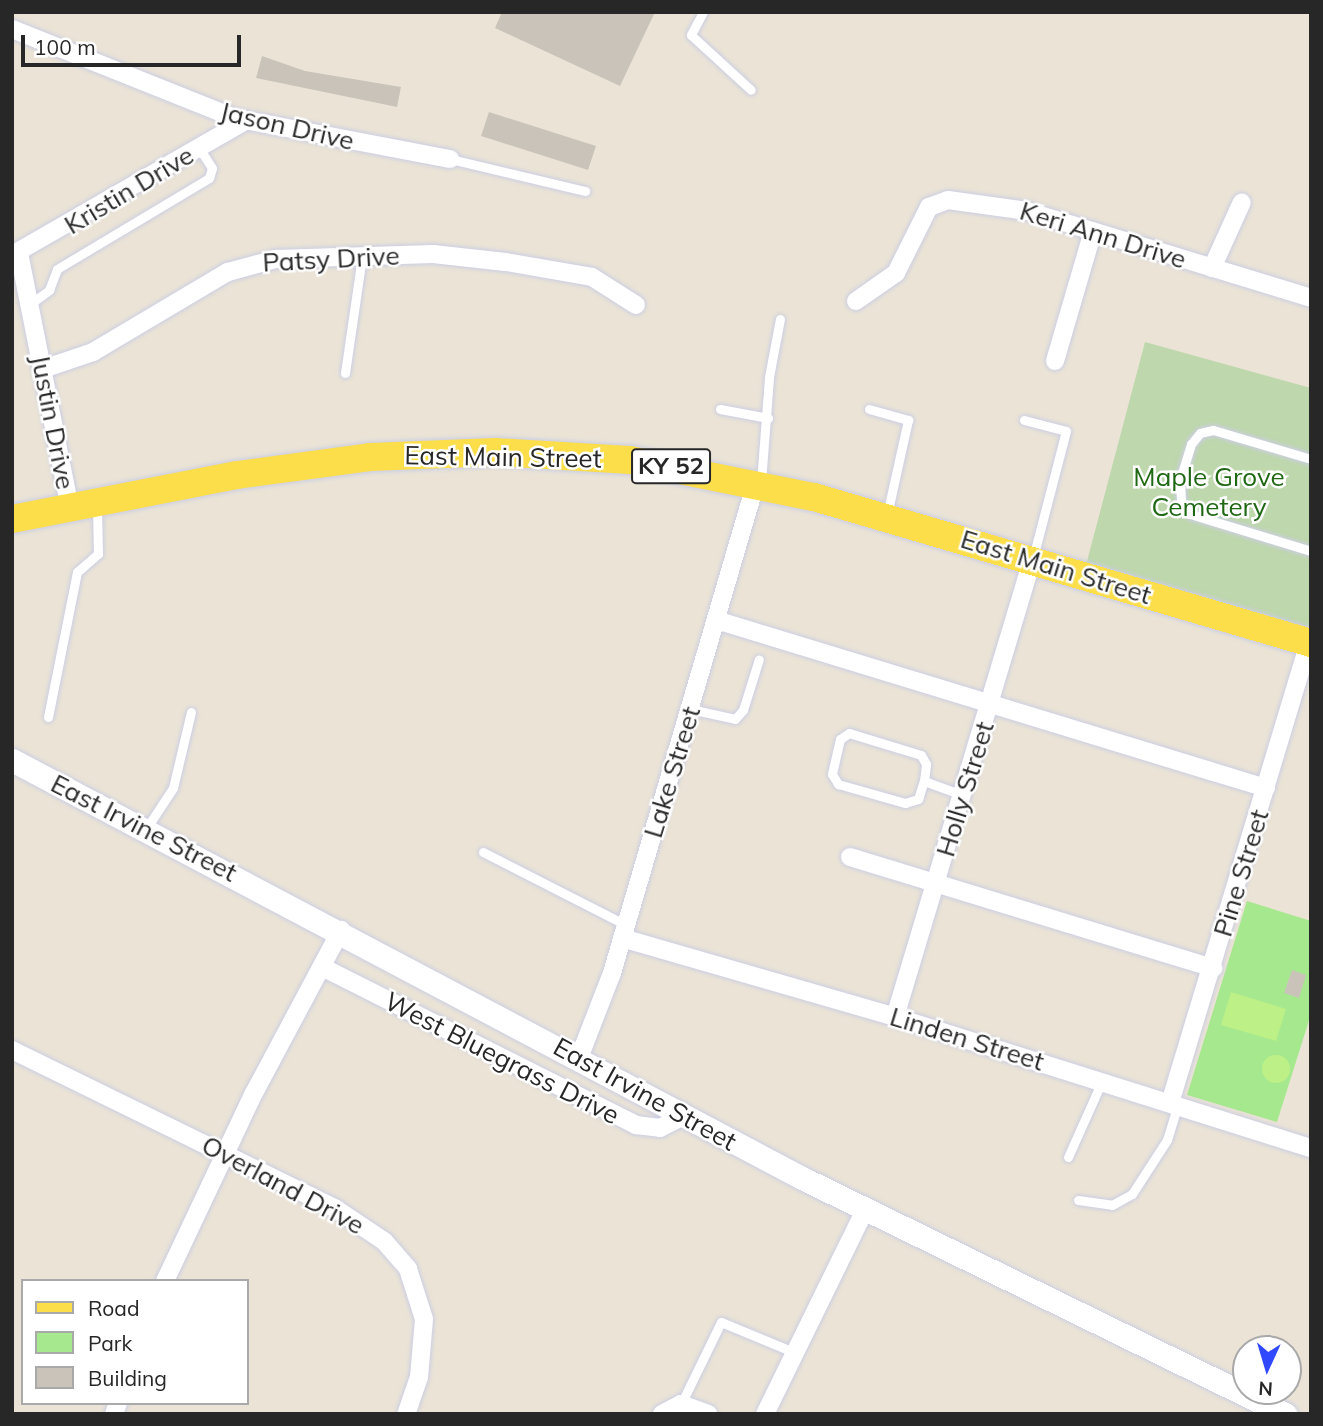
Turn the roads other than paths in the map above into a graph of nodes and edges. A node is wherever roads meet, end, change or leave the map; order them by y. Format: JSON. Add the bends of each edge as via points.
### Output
{"nodes":[{"id":1,"x":703,"y":12,"type":"edge"},
{"id":2,"x":12,"y":29,"type":"edge"},
{"id":3,"x":751,"y":90,"type":"dead end"},
{"id":4,"x":245,"y":121,"type":"junction"},
{"id":5,"x":199,"y":148,"type":"junction"},
{"id":6,"x":450,"y":159,"type":"joint"},
{"id":7,"x":585,"y":191,"type":"dead end"},
{"id":8,"x":1242,"y":202,"type":"dead end"},
{"id":9,"x":1093,"y":231,"type":"junction"},
{"id":10,"x":16,"y":254,"type":"edge"},
{"id":11,"x":362,"y":256,"type":"junction"},
{"id":12,"x":1212,"y":268,"type":"junction"},
{"id":13,"x":1311,"y":298,"type":"edge"},
{"id":14,"x":856,"y":301,"type":"dead end"},
{"id":15,"x":30,"y":304,"type":"junction"},
{"id":16,"x":636,"y":305,"type":"dead end"},
{"id":17,"x":780,"y":319,"type":"dead end"},
{"id":18,"x":1055,"y":361,"type":"dead end"},
{"id":19,"x":43,"y":369,"type":"junction"},
{"id":20,"x":345,"y":373,"type":"dead end"},
{"id":21,"x":720,"y":409,"type":"dead end"},
{"id":22,"x":869,"y":409,"type":"dead end"},
{"id":23,"x":768,"y":418,"type":"junction"},
{"id":24,"x":1024,"y":420,"type":"dead end"},
{"id":25,"x":1311,"y":459,"type":"edge"},
{"id":26,"x":758,"y":483,"type":"junction"},
{"id":27,"x":97,"y":502,"type":"junction"},
{"id":28,"x":70,"y":508,"type":"junction"},
{"id":29,"x":887,"y":517,"type":"junction"},
{"id":30,"x":12,"y":519,"type":"edge"},
{"id":31,"x":1311,"y":551,"type":"edge"},
{"id":32,"x":1032,"y":559,"type":"junction"},
{"id":33,"x":716,"y":620,"type":"junction"},
{"id":34,"x":1310,"y":643,"type":"edge"},
{"id":35,"x":760,"y":659,"type":"dead end"},
{"id":36,"x":992,"y":704,"type":"junction"},
{"id":37,"x":690,"y":709,"type":"junction"},
{"id":38,"x":191,"y":712,"type":"dead end"},
{"id":39,"x":48,"y":717,"type":"dead end"},
{"id":40,"x":12,"y":760,"type":"edge"},
{"id":41,"x":924,"y":781,"type":"junction"},
{"id":42,"x":1266,"y":788,"type":"junction"},
{"id":43,"x":963,"y":795,"type":"junction"},
{"id":44,"x":146,"y":829,"type":"junction"},
{"id":45,"x":483,"y":852,"type":"dead end"},
{"id":46,"x":850,"y":857,"type":"dead end"},
{"id":47,"x":936,"y":883,"type":"junction"},
{"id":48,"x":341,"y":930,"type":"junction"},
{"id":49,"x":624,"y":931,"type":"junction"},
{"id":50,"x":321,"y":967,"type":"junction"},
{"id":51,"x":1213,"y":968,"type":"junction"},
{"id":52,"x":895,"y":1017,"type":"junction"},
{"id":53,"x":12,"y":1050,"type":"edge"},
{"id":54,"x":579,"y":1058,"type":"junction"},
{"id":55,"x":1102,"y":1082,"type":"junction"},
{"id":56,"x":1174,"y":1104,"type":"junction"},
{"id":57,"x":684,"y":1116,"type":"junction"},
{"id":58,"x":1311,"y":1148,"type":"edge"},
{"id":59,"x":225,"y":1154,"type":"junction"},
{"id":60,"x":1068,"y":1157,"type":"dead end"},
{"id":61,"x":1078,"y":1200,"type":"dead end"},
{"id":62,"x":865,"y":1210,"type":"junction"},
{"id":63,"x":166,"y":1279,"type":"edge"},
{"id":64,"x":796,"y":1353,"type":"junction"},
{"id":65,"x":681,"y":1404,"type":"junction"},
{"id":66,"x":406,"y":1414,"type":"edge"},
{"id":67,"x":662,"y":1414,"type":"edge"},
{"id":68,"x":708,"y":1414,"type":"edge"},
{"id":69,"x":765,"y":1414,"type":"edge"},
{"id":70,"x":1285,"y":1414,"type":"edge"}],
"edges":[{"from":1,"to":3,"type":"lane","via":[[691,35]]},
{"from":2,"to":4,"type":"street","name":"Jason Drive"},
{"from":4,"to":5,"type":"street","name":"Kristin Drive"},
{"from":4,"to":6,"type":"street","name":"Jason Drive"},
{"from":5,"to":10,"type":"street","name":"Kristin Drive"},
{"from":5,"to":15,"type":"lane","via":[[212,168],[209,178],[60,266],[49,290]]},
{"from":6,"to":7,"type":"lane"},
{"from":8,"to":12,"type":"street"},
{"from":9,"to":12,"type":"street","name":"Keri Ann Drive"},
{"from":9,"to":14,"type":"street","name":"Keri Ann Drive","via":[[1010,207],[948,200],[929,207],[896,273]]},
{"from":9,"to":18,"type":"street"},
{"from":10,"to":15,"type":"street","name":"Justin Drive"},
{"from":11,"to":16,"type":"street","name":"Patsy Drive","via":[[457,256],[574,272],[608,284]]},
{"from":11,"to":19,"type":"street","name":"Patsy Drive","via":[[242,266],[93,352]]},
{"from":11,"to":20,"type":"lane"},
{"from":12,"to":13,"type":"street","name":"Keri Ann Drive"},
{"from":15,"to":19,"type":"street","name":"Justin Drive"},
{"from":17,"to":23,"type":"lane","via":[[769,377]]},
{"from":19,"to":28,"type":"street","name":"Justin Drive"},
{"from":21,"to":23,"type":"lane"},
{"from":22,"to":29,"type":"lane","via":[[908,421]]},
{"from":23,"to":26,"type":"lane"},
{"from":24,"to":32,"type":"lane","via":[[1066,431]]},
{"from":25,"to":31,"type":"lane","via":[[1213,430],[1199,433],[1191,444],[1180,481],[1181,502],[1190,514]]},
{"from":26,"to":27,"type":"main road","name":"East Main Street","number":"KY 52","via":[[630,460],[450,452],[300,465]]},
{"from":26,"to":29,"type":"main road","name":"East Main Street","number":"KY 52"},
{"from":26,"to":33,"type":"street","name":"Lake Street"},
{"from":27,"to":28,"type":"main road","name":"East Main Street","number":"KY 52"},
{"from":27,"to":39,"type":"lane","via":[[98,554],[90,567],[77,572]]},
{"from":28,"to":30,"type":"main road","name":"East Main Street","number":"KY 52"},
{"from":29,"to":32,"type":"main road","name":"East Main Street","number":"KY 52"},
{"from":32,"to":34,"type":"main road","name":"East Main Street","number":"KY 52"},
{"from":32,"to":36,"type":"street","name":"Holly Street"},
{"from":33,"to":36,"type":"street"},
{"from":33,"to":37,"type":"street","name":"Lake Street"},
{"from":34,"to":42,"type":"street","name":"Pine Street"},
{"from":35,"to":37,"type":"lane","via":[[743,710],[734,719]]},
{"from":36,"to":42,"type":"street"},
{"from":36,"to":43,"type":"street","name":"Holly Street"},
{"from":37,"to":49,"type":"street","name":"Lake Street"},
{"from":38,"to":44,"type":"lane","via":[[173,788]]},
{"from":40,"to":44,"type":"street","name":"East Irvine Street"},
{"from":41,"to":41,"type":"lane","via":[[918,799],[905,803],[838,784],[832,774],[840,739],[849,733],[921,755],[926,764]]},
{"from":41,"to":43,"type":"lane"},
{"from":42,"to":51,"type":"street","name":"Pine Street"},
{"from":43,"to":47,"type":"street","name":"Holly Street"},
{"from":44,"to":48,"type":"street","name":"East Irvine Street"},
{"from":45,"to":49,"type":"lane"},
{"from":46,"to":47,"type":"street"},
{"from":47,"to":51,"type":"street"},
{"from":47,"to":52,"type":"street","name":"Holly Street"},
{"from":48,"to":50,"type":"street"},
{"from":48,"to":54,"type":"street","name":"East Irvine Street"},
{"from":49,"to":52,"type":"street","name":"Linden Street"},
{"from":49,"to":54,"type":"street","name":"Lake Street"},
{"from":50,"to":57,"type":"street","name":"West Bluegrass Drive","via":[[636,1125],[660,1128]]},
{"from":50,"to":59,"type":"street"},
{"from":51,"to":56,"type":"street","name":"Pine Street"},
{"from":52,"to":55,"type":"street","name":"Linden Street"},
{"from":53,"to":59,"type":"street","name":"Overland Drive"},
{"from":54,"to":57,"type":"street","name":"East Irvine Street"},
{"from":55,"to":56,"type":"street","name":"Linden Street"},
{"from":55,"to":60,"type":"lane"},
{"from":56,"to":58,"type":"street","name":"Linden Street"},
{"from":56,"to":61,"type":"lane","via":[[1161,1150],[1132,1194],[1112,1205]]},
{"from":57,"to":62,"type":"street","name":"East Irvine Street"},
{"from":59,"to":63,"type":"street"},
{"from":59,"to":66,"type":"street","name":"Overland Drive","via":[[353,1219],[384,1241],[408,1269],[421,1302],[425,1338]]},
{"from":62,"to":64,"type":"street"},
{"from":62,"to":70,"type":"street","name":"East Irvine Street"},
{"from":64,"to":65,"type":"lane","via":[[722,1322]]},
{"from":64,"to":69,"type":"street"},
{"from":65,"to":67,"type":"street"},
{"from":65,"to":68,"type":"street"}]}
